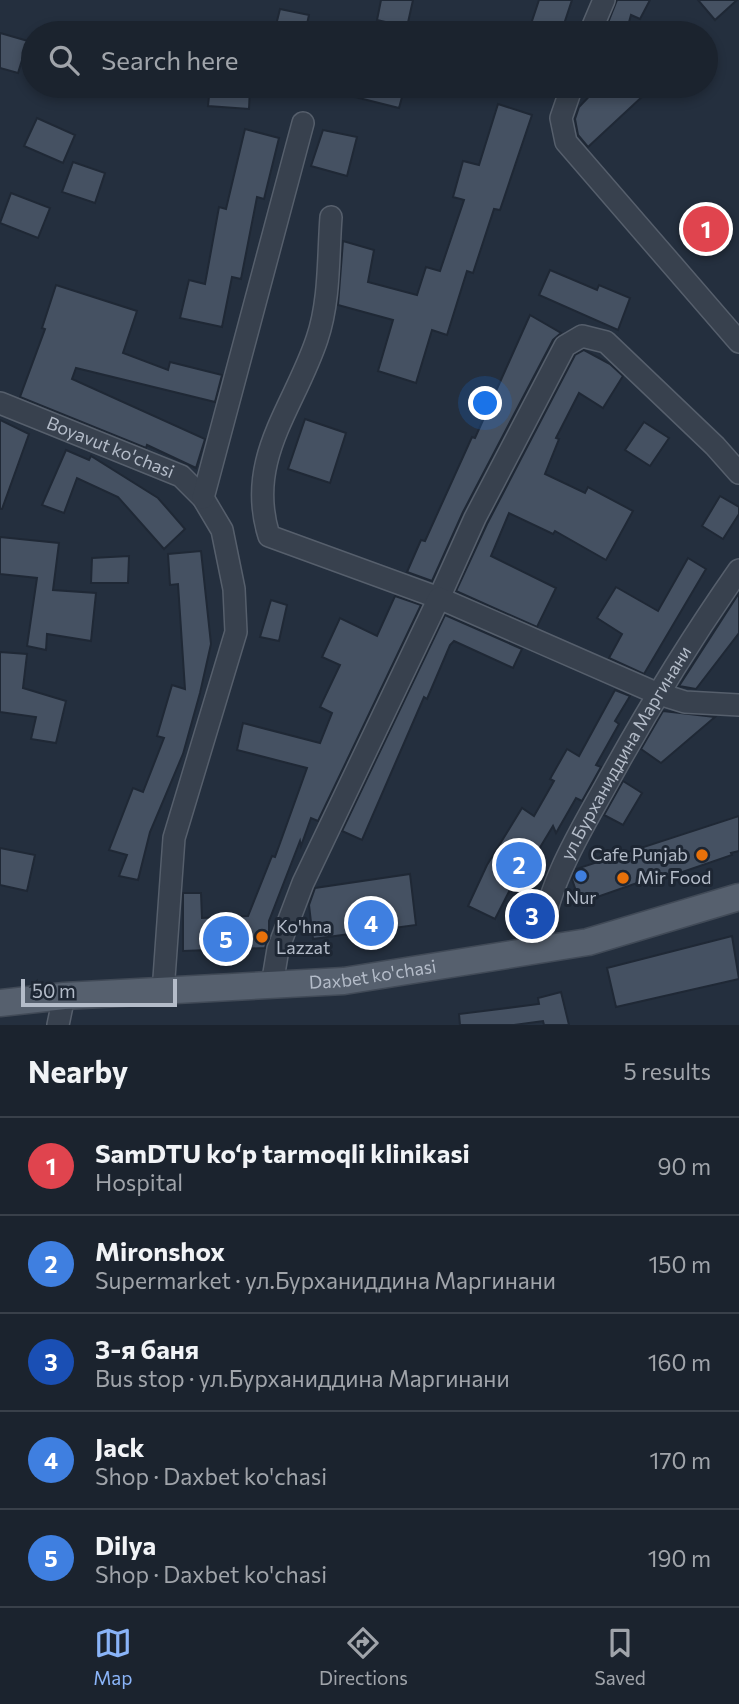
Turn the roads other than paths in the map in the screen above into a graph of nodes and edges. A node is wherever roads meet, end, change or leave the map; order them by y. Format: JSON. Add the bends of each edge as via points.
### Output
{"nodes":[{"id":1,"x":604,"y":0,"type":"edge"},
{"id":2,"x":595,"y":21,"type":"edge"},
{"id":3,"x":568,"y":98,"type":"edge"},
{"id":4,"x":303,"y":123,"type":"dead end"},
{"id":5,"x":331,"y":217,"type":"dead end"},
{"id":6,"x":739,"y":342,"type":"edge"},
{"id":7,"x":0,"y":403,"type":"edge"},
{"id":8,"x":739,"y":473,"type":"edge"},
{"id":9,"x":207,"y":503,"type":"junction"},
{"id":10,"x":739,"y":570,"type":"edge"},
{"id":11,"x":439,"y":598,"type":"junction"},
{"id":12,"x":656,"y":694,"type":"junction"},
{"id":13,"x":739,"y":705,"type":"edge"},
{"id":14,"x":739,"y":897,"type":"edge"},
{"id":15,"x":540,"y":948,"type":"junction"},
{"id":16,"x":272,"y":985,"type":"junction"},
{"id":17,"x":163,"y":992,"type":"junction"},
{"id":18,"x":64,"y":996,"type":"junction"},
{"id":19,"x":0,"y":1003,"type":"edge"},
{"id":20,"x":58,"y":1025,"type":"edge"}],
"edges":[{"from":1,"to":2,"type":"street"},
{"from":3,"to":6,"type":"street","via":[[561,118],[566,142]]},
{"from":4,"to":9,"type":"street"},
{"from":5,"to":11,"type":"street","via":[[323,318],[304,373],[271,442],[262,474],[262,515],[269,536],[286,544]]},
{"from":7,"to":9,"type":"street","name":"Boyavut ko'chasi","via":[[181,476]]},
{"from":8,"to":11,"type":"street","via":[[606,342],[582,337],[565,346],[475,518]]},
{"from":9,"to":17,"type":"street","via":[[222,530],[234,589],[236,632],[174,838]]},
{"from":10,"to":12,"type":"street","name":"ул.Бурханиддина Маргинани"},
{"from":11,"to":12,"type":"street"},
{"from":11,"to":16,"type":"street","via":[[303,883],[278,949]]},
{"from":12,"to":13,"type":"street","via":[[685,702]]},
{"from":12,"to":15,"type":"street","name":"ул.Бурханиддина Маргинани","via":[[554,887]]},
{"from":14,"to":15,"type":"main road","name":"Daxbet ko'chasi","via":[[588,942]]},
{"from":15,"to":16,"type":"main road","name":"Daxbet ko'chasi","via":[[344,981]]},
{"from":16,"to":17,"type":"main road","name":"Daxbet ko'chasi"},
{"from":17,"to":18,"type":"main road","name":"Daxbet ko'chasi"},
{"from":18,"to":19,"type":"main road","name":"Daxbet ko'chasi"},
{"from":18,"to":20,"type":"street"}]}
